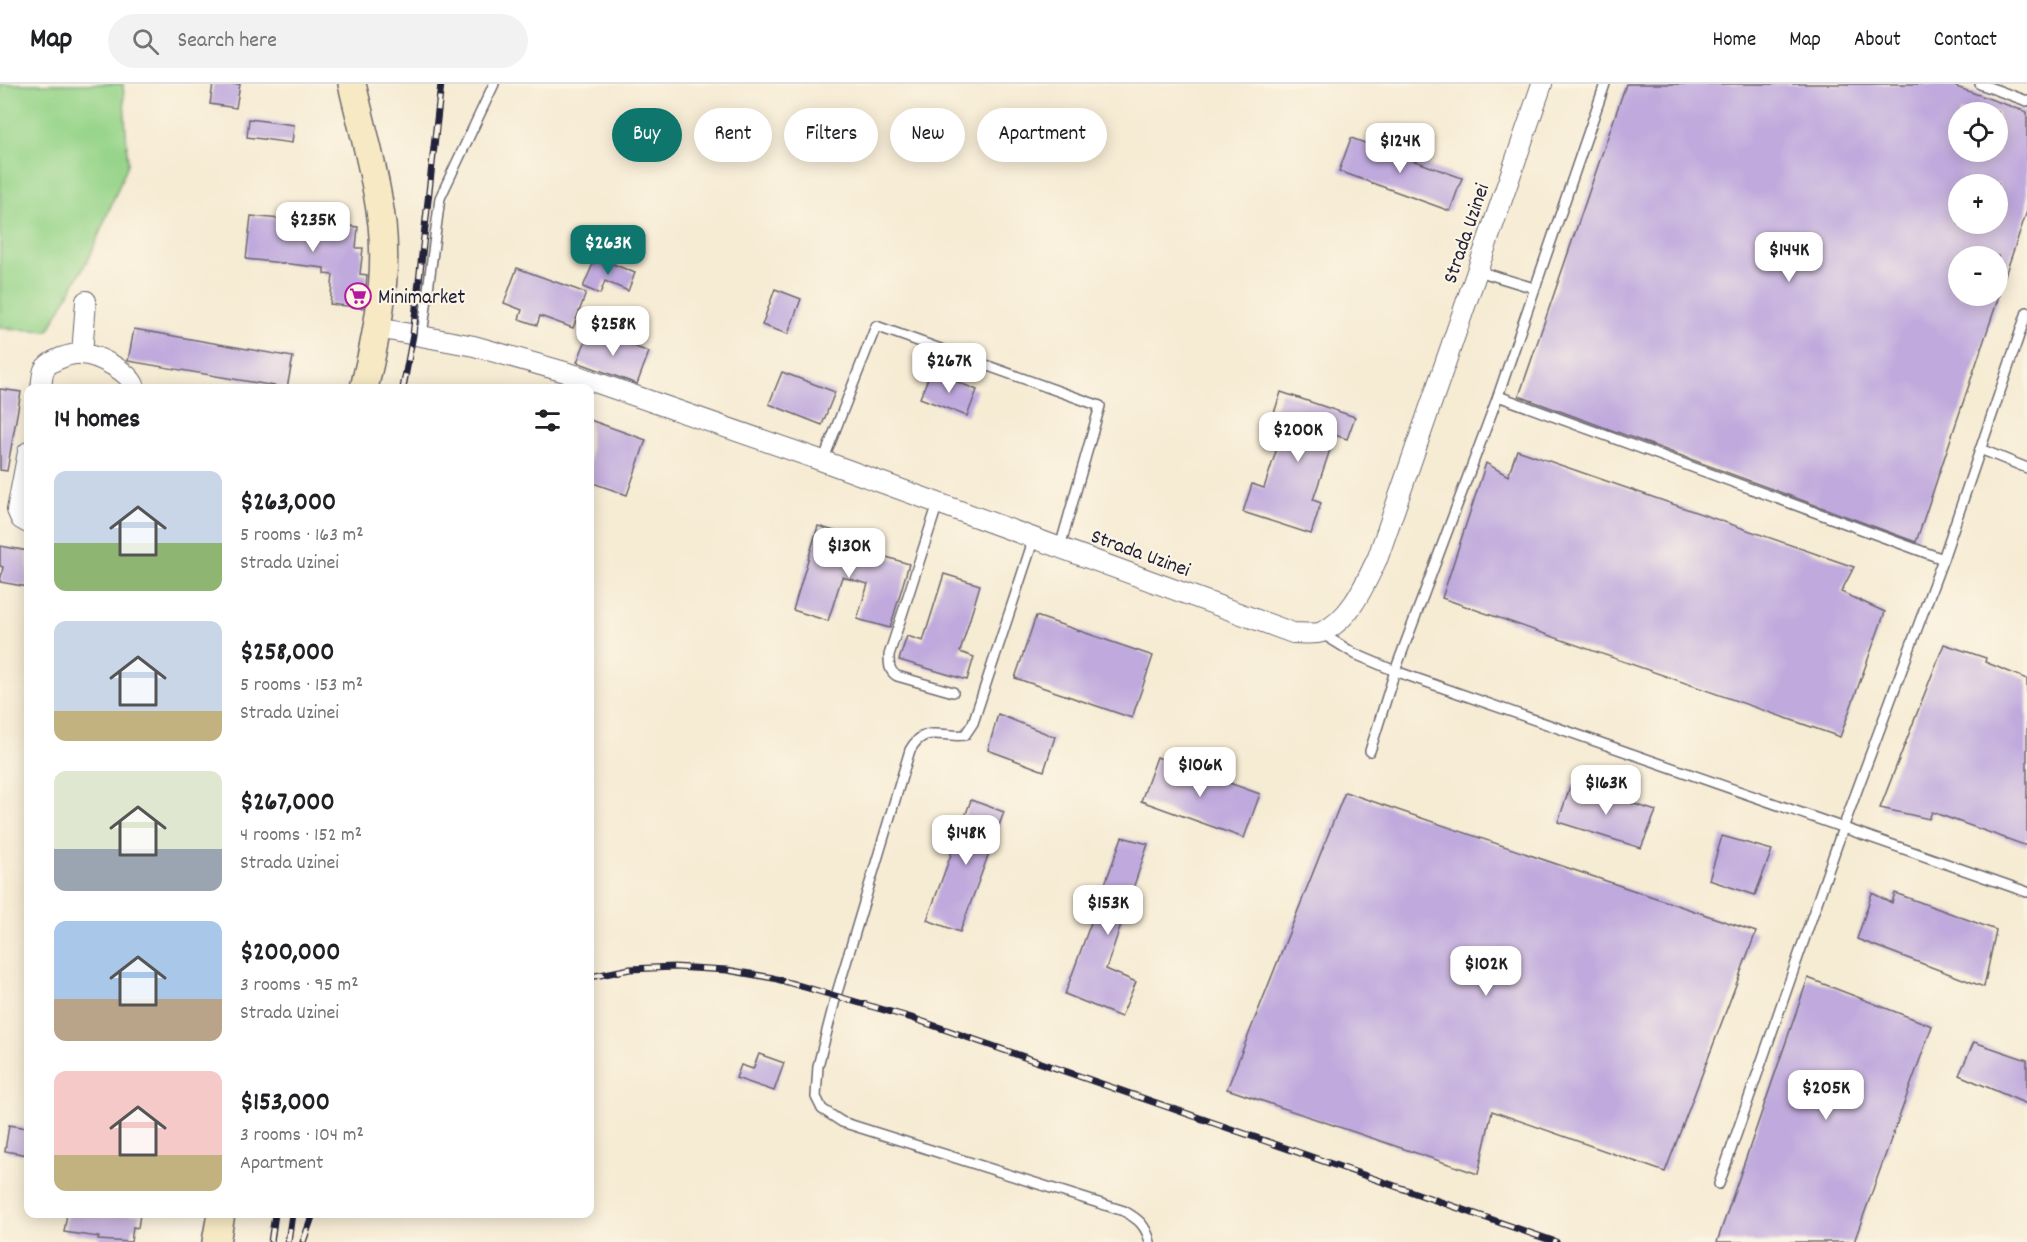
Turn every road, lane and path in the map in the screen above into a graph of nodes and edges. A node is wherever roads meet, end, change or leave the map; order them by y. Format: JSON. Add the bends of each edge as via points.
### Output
{"nodes":[{"id":1,"x":352,"y":84,"type":"edge"},
{"id":2,"x":494,"y":84,"type":"edge"},
{"id":3,"x":1542,"y":84,"type":"edge"},
{"id":4,"x":1605,"y":84,"type":"edge"},
{"id":5,"x":1980,"y":84,"type":"edge"},
{"id":6,"x":2027,"y":101,"type":"edge"},
{"id":7,"x":1478,"y":271,"type":"junction"},
{"id":8,"x":1534,"y":288,"type":"junction"},
{"id":9,"x":86,"y":301,"type":"dead end"},
{"id":10,"x":2027,"y":312,"type":"edge"},
{"id":11,"x":378,"y":328,"type":"junction"},
{"id":12,"x":422,"y":336,"type":"junction"},
{"id":13,"x":82,"y":354,"type":"junction"},
{"id":14,"x":42,"y":384,"type":"edge"},
{"id":15,"x":133,"y":384,"type":"edge"},
{"id":16,"x":365,"y":384,"type":"edge"},
{"id":17,"x":1498,"y":396,"type":"junction"},
{"id":18,"x":1980,"y":449,"type":"junction"},
{"id":19,"x":824,"y":461,"type":"junction"},
{"id":20,"x":2027,"y":468,"type":"edge"},
{"id":21,"x":24,"y":473,"type":"edge"},
{"id":22,"x":938,"y":503,"type":"junction"},
{"id":23,"x":24,"y":521,"type":"edge"},
{"id":24,"x":1034,"y":538,"type":"junction"},
{"id":25,"x":1060,"y":547,"type":"junction"},
{"id":26,"x":1943,"y":559,"type":"junction"},
{"id":27,"x":1321,"y":633,"type":"junction"},
{"id":28,"x":1395,"y":670,"type":"junction"},
{"id":29,"x":953,"y":692,"type":"dead end"},
{"id":30,"x":1370,"y":751,"type":"dead end"},
{"id":31,"x":1843,"y":828,"type":"junction"},
{"id":32,"x":2027,"y":892,"type":"edge"},
{"id":33,"x":1719,"y":1184,"type":"dead end"},
{"id":34,"x":219,"y":1218,"type":"edge"},
{"id":35,"x":216,"y":1242,"type":"edge"},
{"id":36,"x":1150,"y":1242,"type":"edge"}],
"edges":[{"from":1,"to":11,"type":"main road","via":[[382,226]]},
{"from":2,"to":12,"type":"lane","via":[[440,198]]},
{"from":3,"to":7,"type":"street","name":"Strada Uzinei"},
{"from":4,"to":8,"type":"lane"},
{"from":5,"to":6,"type":"lane"},
{"from":7,"to":8,"type":"lane"},
{"from":7,"to":27,"type":"street","name":"Strada Uzinei","via":[[1378,557],[1344,616]]},
{"from":8,"to":17,"type":"lane"},
{"from":9,"to":13,"type":"street"},
{"from":10,"to":18,"type":"lane"},
{"from":11,"to":12,"type":"street","name":"Strada Uzinei"},
{"from":11,"to":16,"type":"main road"},
{"from":12,"to":19,"type":"street","name":"Strada Uzinei","via":[[474,346],[572,374]]},
{"from":13,"to":14,"type":"street","via":[[54,361],[44,370]]},
{"from":13,"to":15,"type":"street","via":[[109,363],[128,375]]},
{"from":17,"to":26,"type":"lane"},
{"from":17,"to":28,"type":"lane"},
{"from":18,"to":20,"type":"lane"},
{"from":18,"to":26,"type":"lane"},
{"from":19,"to":22,"type":"street","name":"Strada Uzinei"},
{"from":19,"to":25,"type":"lane","via":[[876,326],[1100,406]]},
{"from":21,"to":23,"type":"street","via":[[17,510]]},
{"from":22,"to":24,"type":"street","name":"Strada Uzinei"},
{"from":22,"to":29,"type":"lane","via":[[888,655],[891,672],[897,676]]},
{"from":24,"to":25,"type":"street","name":"Strada Uzinei"},
{"from":24,"to":36,"type":"lane","via":[[973,723],[965,735],[929,733],[916,738],[910,750],[836,996],[818,1066],[816,1097],[822,1109],[842,1122],[1124,1211],[1147,1229]]},
{"from":25,"to":27,"type":"street","name":"Strada Uzinei","via":[[1293,633]]},
{"from":26,"to":31,"type":"lane"},
{"from":27,"to":28,"type":"lane","via":[[1355,654]]},
{"from":28,"to":30,"type":"lane"},
{"from":28,"to":31,"type":"lane"},
{"from":31,"to":32,"type":"lane"},
{"from":31,"to":33,"type":"lane"},
{"from":34,"to":35,"type":"main road"}]}
